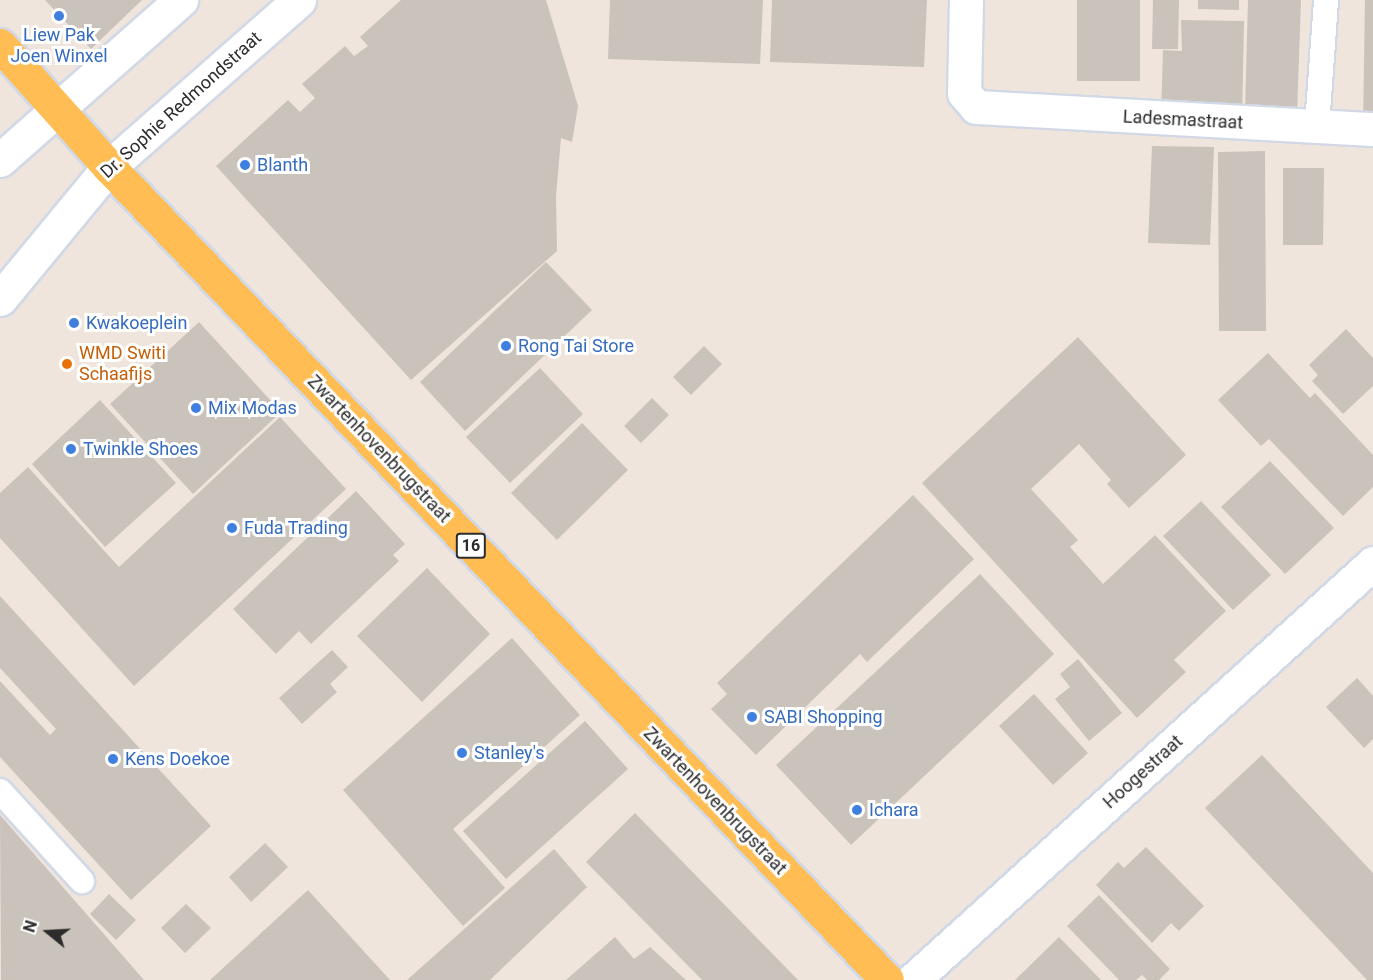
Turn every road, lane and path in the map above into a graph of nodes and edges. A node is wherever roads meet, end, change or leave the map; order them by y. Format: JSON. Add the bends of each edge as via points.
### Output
{"nodes":[{"id":1,"x":181,"y":0,"type":"edge"},
{"id":2,"x":298,"y":0,"type":"edge"},
{"id":3,"x":966,"y":0,"type":"edge"},
{"id":4,"x":1326,"y":0,"type":"edge"},
{"id":5,"x":0,"y":45,"type":"edge"},
{"id":6,"x":58,"y":108,"type":"junction"},
{"id":7,"x":1317,"y":126,"type":"junction"},
{"id":8,"x":1373,"y":129,"type":"edge"},
{"id":9,"x":0,"y":160,"type":"edge"},
{"id":10,"x":109,"y":167,"type":"junction"},
{"id":11,"x":0,"y":299,"type":"edge"},
{"id":12,"x":1373,"y":563,"type":"edge"},
{"id":13,"x":0,"y":791,"type":"edge"},
{"id":14,"x":82,"y":881,"type":"dead end"},
{"id":15,"x":887,"y":980,"type":"edge"},
{"id":16,"x":913,"y":980,"type":"edge"}],
"edges":[{"from":1,"to":6,"type":"street"},
{"from":2,"to":10,"type":"street","name":"Dr. Sophie Redmondstraat"},
{"from":3,"to":7,"type":"street","name":"Ladesmastraat","via":[[964,93],[970,104],[993,110]]},
{"from":4,"to":7,"type":"lane"},
{"from":5,"to":6,"type":"main road","name":"Zwartenhovenbrugstraat","number":"16"},
{"from":6,"to":9,"type":"street"},
{"from":6,"to":10,"type":"main road","name":"Zwartenhovenbrugstraat","number":"16"},
{"from":7,"to":8,"type":"street","name":"Ladesmastraat"},
{"from":10,"to":11,"type":"street","name":"Dr. Sophie Redmondstraat"},
{"from":10,"to":15,"type":"main road","name":"Zwartenhovenbrugstraat","number":"16"},
{"from":12,"to":16,"type":"street","name":"Hoogestraat"},
{"from":13,"to":14,"type":"lane"}]}
